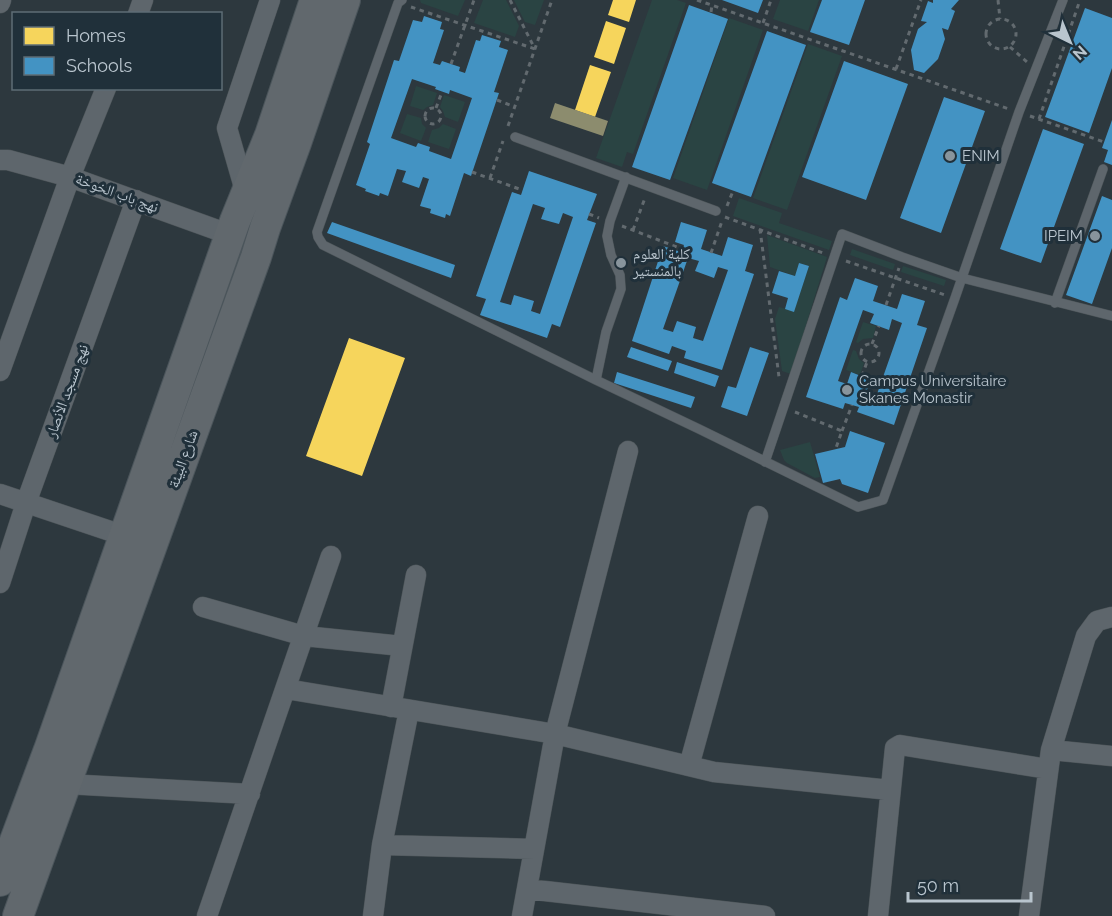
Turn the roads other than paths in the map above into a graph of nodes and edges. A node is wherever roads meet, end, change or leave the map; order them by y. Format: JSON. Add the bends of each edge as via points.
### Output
{"nodes":[{"id":1,"x":270,"y":0,"type":"edge"},
{"id":2,"x":315,"y":0,"type":"edge"},
{"id":3,"x":345,"y":0,"type":"edge"},
{"id":4,"x":1063,"y":0,"type":"edge"},
{"id":5,"x":400,"y":1,"type":"edge"},
{"id":6,"x":105,"y":90,"type":"edge"},
{"id":7,"x":514,"y":137,"type":"dead end"},
{"id":8,"x":0,"y":160,"type":"edge"},
{"id":9,"x":1103,"y":169,"type":"dead end"},
{"id":10,"x":70,"y":177,"type":"junction"},
{"id":11,"x":626,"y":177,"type":"junction"},
{"id":12,"x":136,"y":200,"type":"junction"},
{"id":13,"x":720,"y":214,"type":"road end"},
{"id":14,"x":235,"y":225,"type":"junction"},
{"id":15,"x":265,"y":228,"type":"junction"},
{"id":16,"x":256,"y":257,"type":"junction"},
{"id":17,"x":962,"y":278,"type":"junction"},
{"id":18,"x":1055,"y":303,"type":"junction"},
{"id":19,"x":1112,"y":316,"type":"edge"},
{"id":20,"x":0,"y":371,"type":"edge"},
{"id":21,"x":596,"y":380,"type":"junction"},
{"id":22,"x":628,"y":451,"type":"dead end"},
{"id":23,"x":765,"y":462,"type":"junction"},
{"id":24,"x":0,"y":494,"type":"edge"},
{"id":25,"x":26,"y":503,"type":"junction"},
{"id":26,"x":758,"y":516,"type":"dead end"},
{"id":27,"x":125,"y":536,"type":"junction"},
{"id":28,"x":331,"y":556,"type":"dead end"},
{"id":29,"x":416,"y":575,"type":"dead end"},
{"id":30,"x":0,"y":583,"type":"edge"},
{"id":31,"x":203,"y":607,"type":"dead end"},
{"id":32,"x":1112,"y":617,"type":"edge"},
{"id":33,"x":304,"y":636,"type":"junction"},
{"id":34,"x":402,"y":646,"type":"junction"},
{"id":35,"x":286,"y":689,"type":"junction"},
{"id":36,"x":400,"y":708,"type":"junction"},
{"id":37,"x":555,"y":734,"type":"junction"},
{"id":38,"x":1112,"y":756,"type":"edge"},
{"id":39,"x":1049,"y":759,"type":"junction"},
{"id":40,"x":689,"y":766,"type":"junction"},
{"id":41,"x":66,"y":784,"type":"junction"},
{"id":42,"x":890,"y":790,"type":"junction"},
{"id":43,"x":250,"y":794,"type":"junction"},
{"id":44,"x":382,"y":845,"type":"junction"},
{"id":45,"x":534,"y":849,"type":"junction"},
{"id":46,"x":6,"y":850,"type":"edge"},
{"id":47,"x":0,"y":881,"type":"edge"},
{"id":48,"x":527,"y":889,"type":"junction"},
{"id":49,"x":18,"y":916,"type":"edge"},
{"id":50,"x":207,"y":916,"type":"edge"},
{"id":51,"x":373,"y":916,"type":"edge"},
{"id":52,"x":522,"y":916,"type":"edge"},
{"id":53,"x":765,"y":916,"type":"edge"},
{"id":54,"x":878,"y":916,"type":"edge"},
{"id":55,"x":1029,"y":916,"type":"edge"}],
"edges":[{"from":1,"to":14,"type":"street","via":[[227,128]]},
{"from":2,"to":14,"type":"main road","name":"شارع البيئة"},
{"from":3,"to":15,"type":"main road","name":"شارع البيئة"},
{"from":4,"to":17,"type":"lane","via":[[1019,112]]},
{"from":5,"to":21,"type":"lane","via":[[317,232],[320,242]]},
{"from":6,"to":10,"type":"street"},
{"from":7,"to":11,"type":"lane"},
{"from":8,"to":10,"type":"street","name":"نهج باب الخوخة"},
{"from":9,"to":18,"type":"lane"},
{"from":10,"to":12,"type":"street","name":"نهج باب الخوخة"},
{"from":10,"to":20,"type":"street"},
{"from":11,"to":13,"type":"lane"},
{"from":11,"to":21,"type":"lane","via":[[607,236],[621,275],[621,289],[606,332]]},
{"from":12,"to":14,"type":"street","name":"نهج باب الخوخة"},
{"from":12,"to":25,"type":"street","name":"نهج مسجد الأنصار"},
{"from":14,"to":15,"type":"main road"},
{"from":14,"to":16,"type":"main road"},
{"from":14,"to":27,"type":"main road","name":"شارع البيئة"},
{"from":15,"to":16,"type":"main road","name":"شارع البيئة"},
{"from":16,"to":41,"type":"main road","name":"شارع البيئة"},
{"from":17,"to":18,"type":"lane"},
{"from":17,"to":23,"type":"lane","via":[[883,500],[858,507]]},
{"from":17,"to":23,"type":"lane","via":[[842,234]]},
{"from":18,"to":19,"type":"lane"},
{"from":21,"to":23,"type":"lane"},
{"from":22,"to":37,"type":"street"},
{"from":24,"to":25,"type":"street"},
{"from":25,"to":27,"type":"street"},
{"from":25,"to":30,"type":"street","name":"نهج مسجد الأنصار"},
{"from":26,"to":40,"type":"street"},
{"from":27,"to":46,"type":"main road","name":"شارع البيئة","via":[[50,747]]},
{"from":28,"to":33,"type":"street"},
{"from":29,"to":34,"type":"street"},
{"from":31,"to":33,"type":"street"},
{"from":32,"to":39,"type":"street","via":[[1097,621],[1086,636]]},
{"from":33,"to":34,"type":"street"},
{"from":33,"to":35,"type":"street"},
{"from":34,"to":36,"type":"street"},
{"from":35,"to":36,"type":"street"},
{"from":35,"to":43,"type":"street"},
{"from":36,"to":37,"type":"street"},
{"from":36,"to":44,"type":"street"},
{"from":37,"to":40,"type":"street"},
{"from":37,"to":45,"type":"street"},
{"from":38,"to":39,"type":"street"},
{"from":39,"to":42,"type":"street","via":[[900,745],[893,753]]},
{"from":39,"to":55,"type":"street"},
{"from":40,"to":42,"type":"street"},
{"from":41,"to":43,"type":"street"},
{"from":41,"to":49,"type":"main road","name":"شارع البيئة"},
{"from":42,"to":54,"type":"street"},
{"from":43,"to":50,"type":"street"},
{"from":44,"to":45,"type":"street"},
{"from":44,"to":51,"type":"street"},
{"from":45,"to":48,"type":"street"},
{"from":46,"to":47,"type":"main road","name":"شارع البيئة"},
{"from":48,"to":52,"type":"street"},
{"from":48,"to":53,"type":"street"}]}
